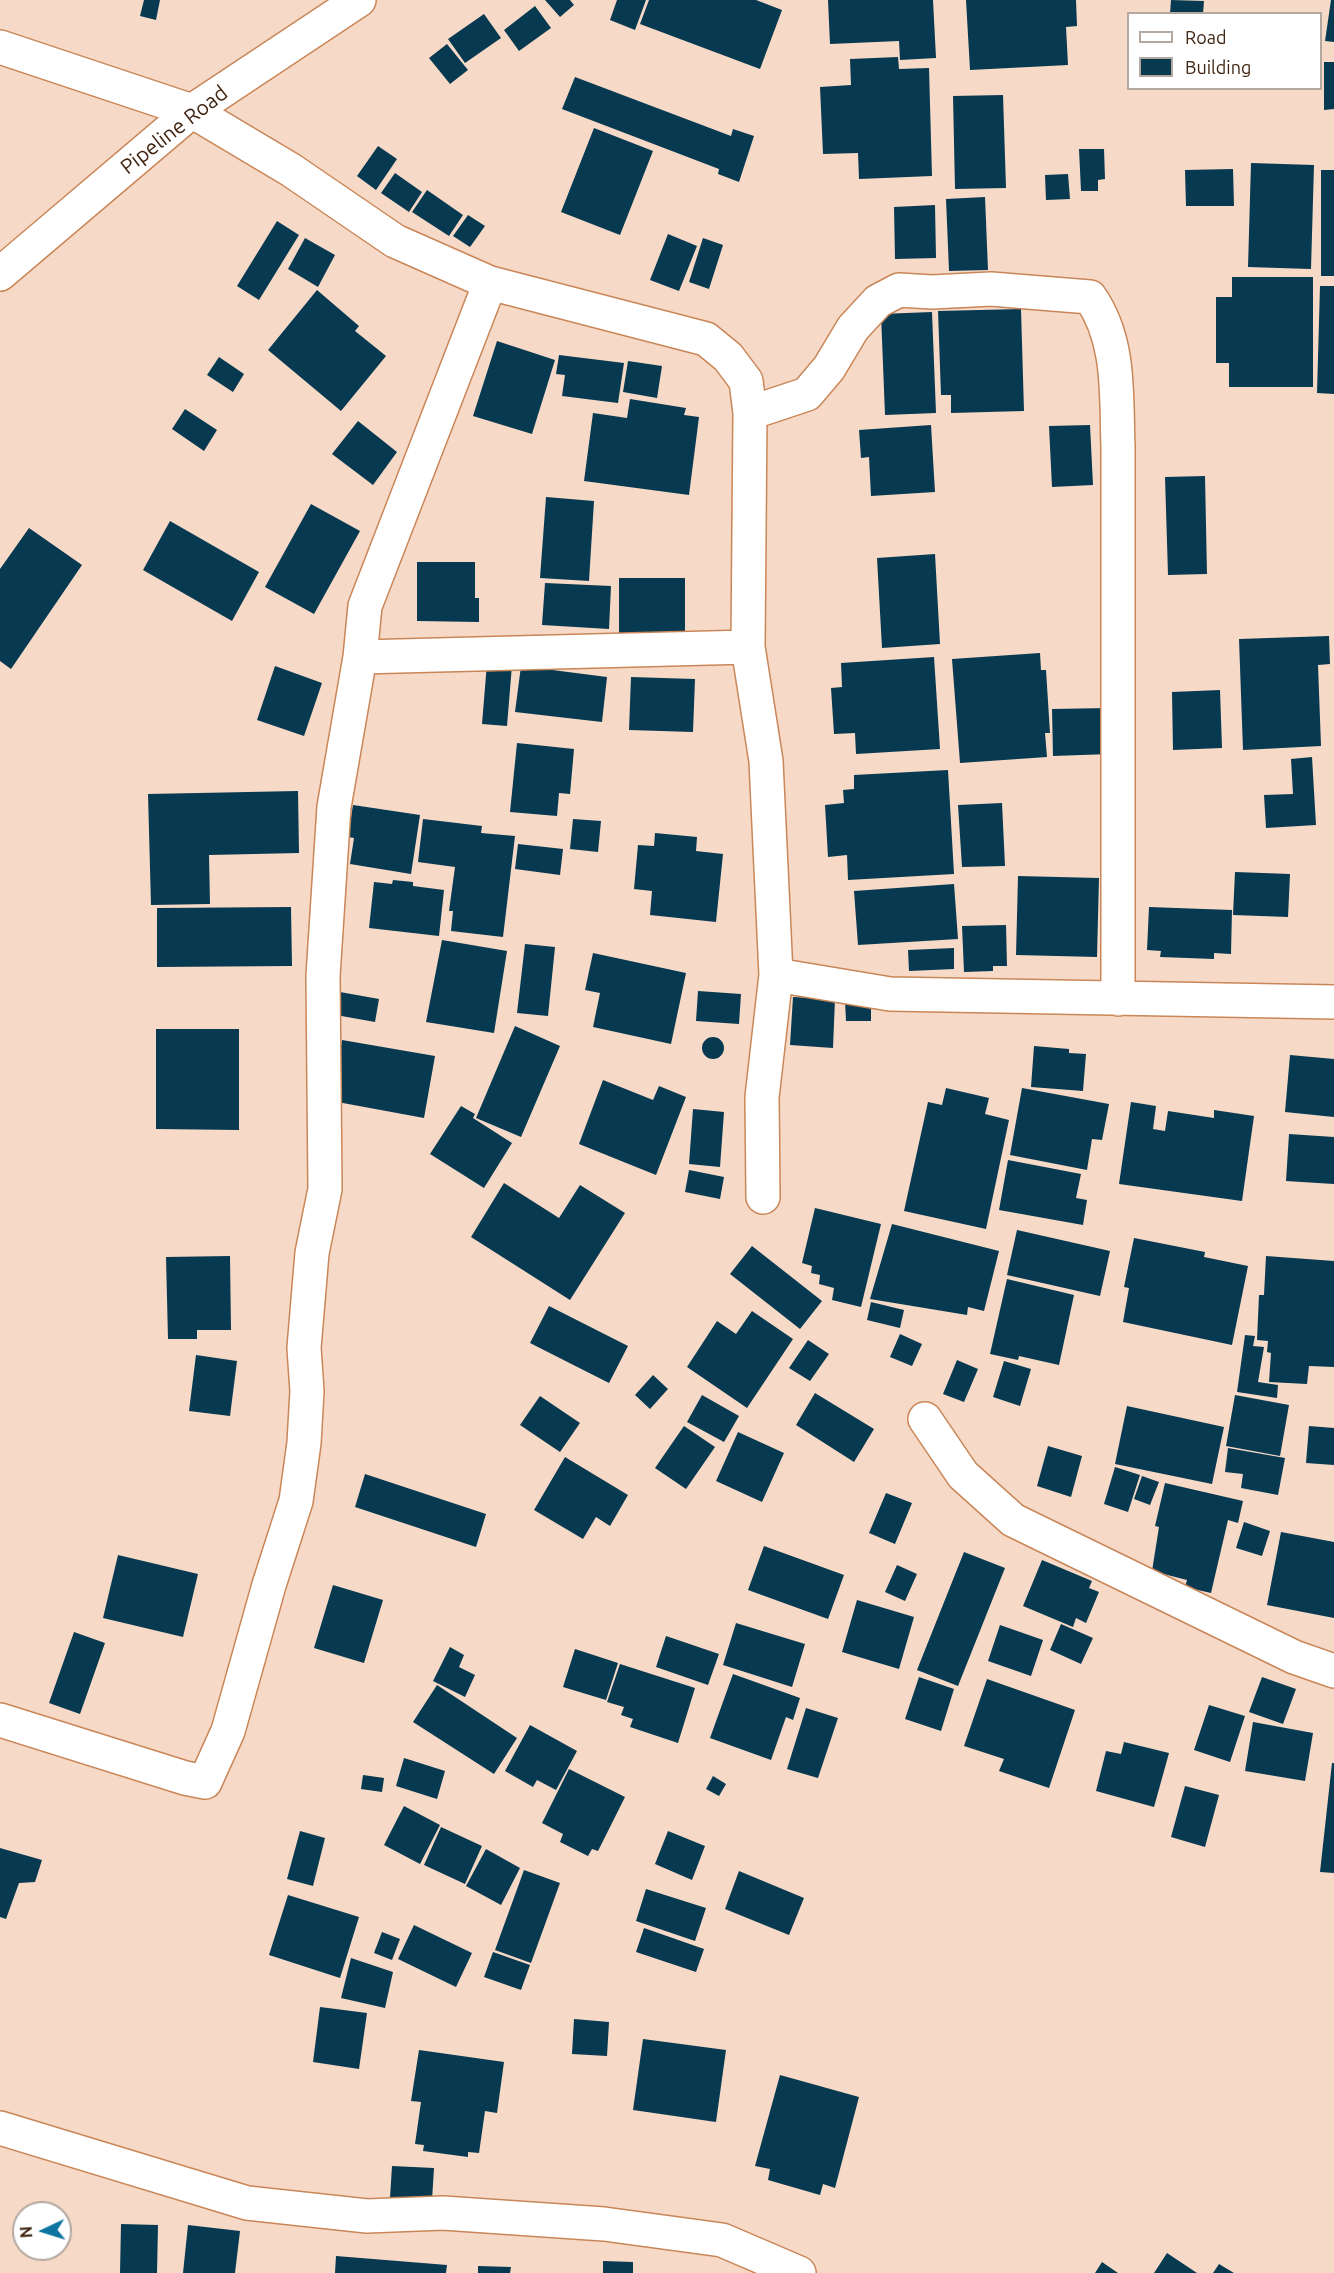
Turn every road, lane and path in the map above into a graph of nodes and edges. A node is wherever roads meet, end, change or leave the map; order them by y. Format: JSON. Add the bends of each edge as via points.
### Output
{"nodes":[{"id":1,"x":352,"y":2,"type":"edge"},
{"id":2,"x":0,"y":47,"type":"edge"},
{"id":3,"x":192,"y":111,"type":"junction"},
{"id":4,"x":0,"y":274,"type":"edge"},
{"id":5,"x":490,"y":284,"type":"junction"},
{"id":6,"x":750,"y":413,"type":"junction"},
{"id":7,"x":748,"y":647,"type":"junction"},
{"id":8,"x":360,"y":657,"type":"junction"},
{"id":9,"x":776,"y":975,"type":"junction"},
{"id":10,"x":1118,"y":999,"type":"junction"},
{"id":11,"x":1334,"y":1002,"type":"edge"},
{"id":12,"x":764,"y":1197,"type":"dead end"},
{"id":13,"x":925,"y":1419,"type":"dead end"},
{"id":14,"x":1334,"y":1671,"type":"edge"},
{"id":15,"x":0,"y":1720,"type":"edge"},
{"id":16,"x":0,"y":2128,"type":"edge"},
{"id":17,"x":799,"y":2273,"type":"edge"}],
"edges":[{"from":1,"to":3,"type":"street","name":"Pipeline Road"},
{"from":2,"to":3,"type":"street"},
{"from":3,"to":4,"type":"street","name":"Pipeline Road"},
{"from":3,"to":5,"type":"street","via":[[291,170],[395,241]]},
{"from":5,"to":6,"type":"street","via":[[706,339],[728,357],[746,381]]},
{"from":5,"to":8,"type":"street","via":[[364,606]]},
{"from":6,"to":7,"type":"street"},
{"from":6,"to":10,"type":"street","via":[[807,394],[829,368],[853,328],[878,301],[898,290],[991,289],[1090,297],[1103,315],[1115,358],[1118,447]]},
{"from":7,"to":8,"type":"street"},
{"from":7,"to":9,"type":"street","via":[[766,761]]},
{"from":8,"to":15,"type":"street","via":[[334,807],[323,976],[325,1189],[312,1253],[304,1348],[304,1443],[296,1501],[228,1731],[205,1782]]},
{"from":9,"to":10,"type":"street","via":[[890,994]]},
{"from":9,"to":12,"type":"street","via":[[762,1096]]},
{"from":10,"to":11,"type":"street"},
{"from":13,"to":14,"type":"street","via":[[963,1475],[1013,1521],[1294,1657]]},
{"from":16,"to":17,"type":"street","via":[[247,2203],[367,2216],[443,2213],[604,2224],[722,2240]]}]}
